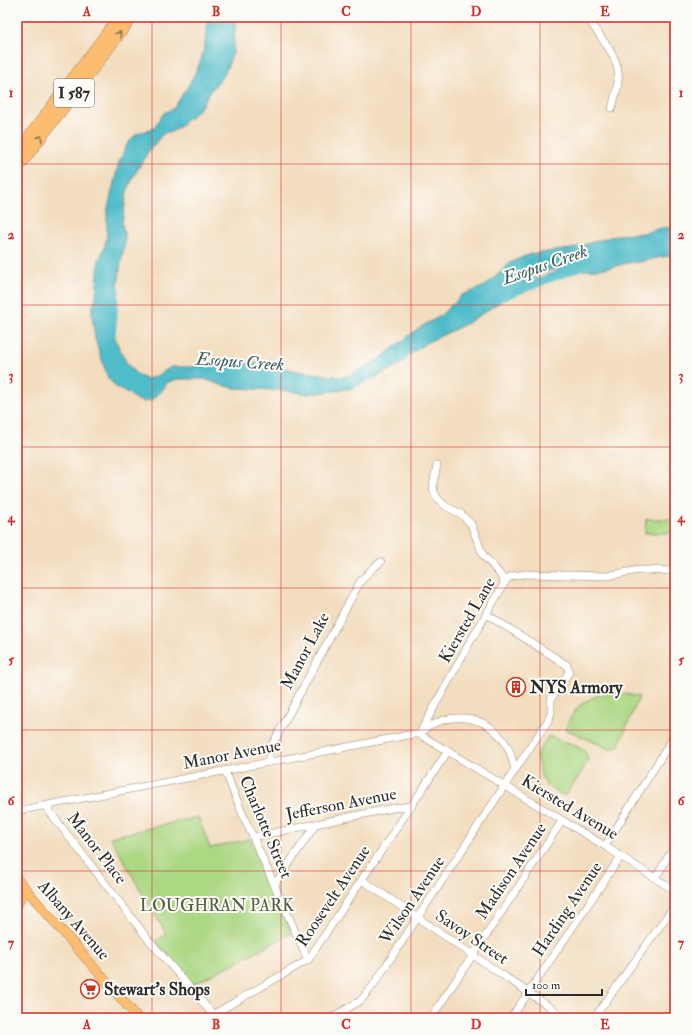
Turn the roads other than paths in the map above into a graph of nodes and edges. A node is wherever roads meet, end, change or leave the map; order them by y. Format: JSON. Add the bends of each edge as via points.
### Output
{"nodes":[{"id":1,"x":119,"y":17,"type":"edge"},
{"id":2,"x":132,"y":17,"type":"edge"},
{"id":3,"x":587,"y":17,"type":"edge"},
{"id":4,"x":612,"y":108,"type":"dead end"},
{"id":5,"x":17,"y":153,"type":"edge"},
{"id":6,"x":17,"y":169,"type":"edge"},
{"id":7,"x":437,"y":465,"type":"dead end"},
{"id":8,"x":381,"y":562,"type":"dead end"},
{"id":9,"x":675,"y":570,"type":"edge"},
{"id":10,"x":504,"y":582,"type":"junction"},
{"id":11,"x":486,"y":614,"type":"junction"},
{"id":12,"x":419,"y":734,"type":"junction"},
{"id":13,"x":675,"y":735,"type":"edge"},
{"id":14,"x":448,"y":751,"type":"junction"},
{"id":15,"x":269,"y":762,"type":"junction"},
{"id":16,"x":515,"y":770,"type":"junction"},
{"id":17,"x":226,"y":771,"type":"junction"},
{"id":18,"x":506,"y":786,"type":"junction"},
{"id":19,"x":46,"y":806,"type":"junction"},
{"id":20,"x":412,"y":806,"type":"junction"},
{"id":21,"x":17,"y":811,"type":"edge"},
{"id":22,"x":562,"y":821,"type":"junction"},
{"id":23,"x":316,"y":824,"type":"junction"},
{"id":24,"x":253,"y":837,"type":"junction"},
{"id":25,"x":675,"y":845,"type":"edge"},
{"id":26,"x":605,"y":846,"type":"junction"},
{"id":27,"x":621,"y":856,"type":"junction"},
{"id":28,"x":656,"y":877,"type":"junction"},
{"id":29,"x":17,"y":879,"type":"edge"},
{"id":30,"x":362,"y":880,"type":"junction"},
{"id":31,"x":275,"y":884,"type":"junction"},
{"id":32,"x":25,"y":888,"type":"junction"},
{"id":33,"x":675,"y":891,"type":"edge"},
{"id":34,"x":17,"y":905,"type":"edge"},
{"id":35,"x":675,"y":905,"type":"edge"},
{"id":36,"x":417,"y":918,"type":"junction"},
{"id":37,"x":472,"y":955,"type":"junction"},
{"id":38,"x":308,"y":960,"type":"junction"},
{"id":39,"x":528,"y":993,"type":"junction"},
{"id":40,"x":212,"y":1017,"type":"edge"},
{"id":41,"x":138,"y":1018,"type":"edge"},
{"id":42,"x":331,"y":1018,"type":"edge"},
{"id":43,"x":431,"y":1018,"type":"edge"},
{"id":44,"x":511,"y":1018,"type":"edge"},
{"id":45,"x":566,"y":1018,"type":"edge"},
{"id":46,"x":594,"y":1018,"type":"edge"}],
"edges":[{"from":1,"to":5,"type":"highway","number":"I 587"},
{"from":6,"to":2,"type":"highway","number":"I 587","one_way":true},
{"from":3,"to":4,"type":"street","via":[[614,57],[618,70]]},
{"from":7,"to":10,"type":"street","via":[[434,492],[445,506],[461,514],[471,524],[483,555]]},
{"from":8,"to":15,"type":"street","name":"Manor Lake","via":[[360,582],[271,747]]},
{"from":9,"to":10,"type":"street","name":"Kiersted Lane","via":[[634,570],[607,576],[525,574],[512,576]]},
{"from":10,"to":11,"type":"street","name":"Kiersted Lane"},
{"from":11,"to":12,"type":"street","name":"Kiersted Lane"},
{"from":11,"to":16,"type":"street","name":"Wilson Avenue","via":[[569,668],[569,672],[551,699],[549,719]]},
{"from":12,"to":14,"type":"street"},
{"from":12,"to":15,"type":"street","name":"Manor Avenue"},
{"from":12,"to":16,"type":"street","via":[[428,726],[443,720],[473,719],[501,737]]},
{"from":13,"to":26,"type":"street"},
{"from":14,"to":18,"type":"street","name":"Kiersted Avenue"},
{"from":14,"to":20,"type":"street","name":"Roosevelt Avenue"},
{"from":15,"to":17,"type":"street","name":"Manor Avenue"},
{"from":16,"to":18,"type":"street","name":"Wilson Avenue"},
{"from":17,"to":19,"type":"street","name":"Manor Avenue"},
{"from":17,"to":24,"type":"street","name":"Charlotte Street"},
{"from":18,"to":22,"type":"street","name":"Kiersted Avenue"},
{"from":18,"to":36,"type":"street","name":"Wilson Avenue"},
{"from":19,"to":21,"type":"street","name":"Manor Avenue"},
{"from":19,"to":40,"type":"street","name":"Manor Place","via":[[148,939]]},
{"from":20,"to":23,"type":"street","name":"Jefferson Avenue"},
{"from":20,"to":30,"type":"street","name":"Roosevelt Avenue"},
{"from":22,"to":26,"type":"street","name":"Kiersted Avenue"},
{"from":22,"to":37,"type":"street","name":"Madison Avenue"},
{"from":23,"to":24,"type":"street","name":"Jefferson Avenue"},
{"from":23,"to":31,"type":"street"},
{"from":24,"to":31,"type":"street","name":"Charlotte Street"},
{"from":25,"to":28,"type":"street"},
{"from":26,"to":27,"type":"street","name":"Kiersted Avenue"},
{"from":27,"to":28,"type":"street","name":"Kiersted Avenue"},
{"from":27,"to":39,"type":"street","name":"Harding Avenue"},
{"from":28,"to":33,"type":"street","name":"Kiersted Avenue"},
{"from":29,"to":32,"type":"main road","name":"Albany Avenue"},
{"from":30,"to":36,"type":"street","name":"Savoy Street"},
{"from":30,"to":38,"type":"street","name":"Roosevelt Avenue"},
{"from":31,"to":38,"type":"street","name":"Charlotte Street"},
{"from":32,"to":34,"type":"main road"},
{"from":32,"to":41,"type":"main road","name":"Albany Avenue"},
{"from":35,"to":46,"type":"street"},
{"from":36,"to":37,"type":"street","name":"Savoy Street"},
{"from":36,"to":42,"type":"street","name":"Wilson Avenue","via":[[364,998]]},
{"from":37,"to":39,"type":"street","name":"Savoy Street"},
{"from":37,"to":43,"type":"street","name":"Madison Avenue"},
{"from":38,"to":40,"type":"street","name":"Roosevelt Avenue"},
{"from":39,"to":44,"type":"street","name":"Harding Avenue"},
{"from":39,"to":45,"type":"street","name":"Savoy Street"}]}
